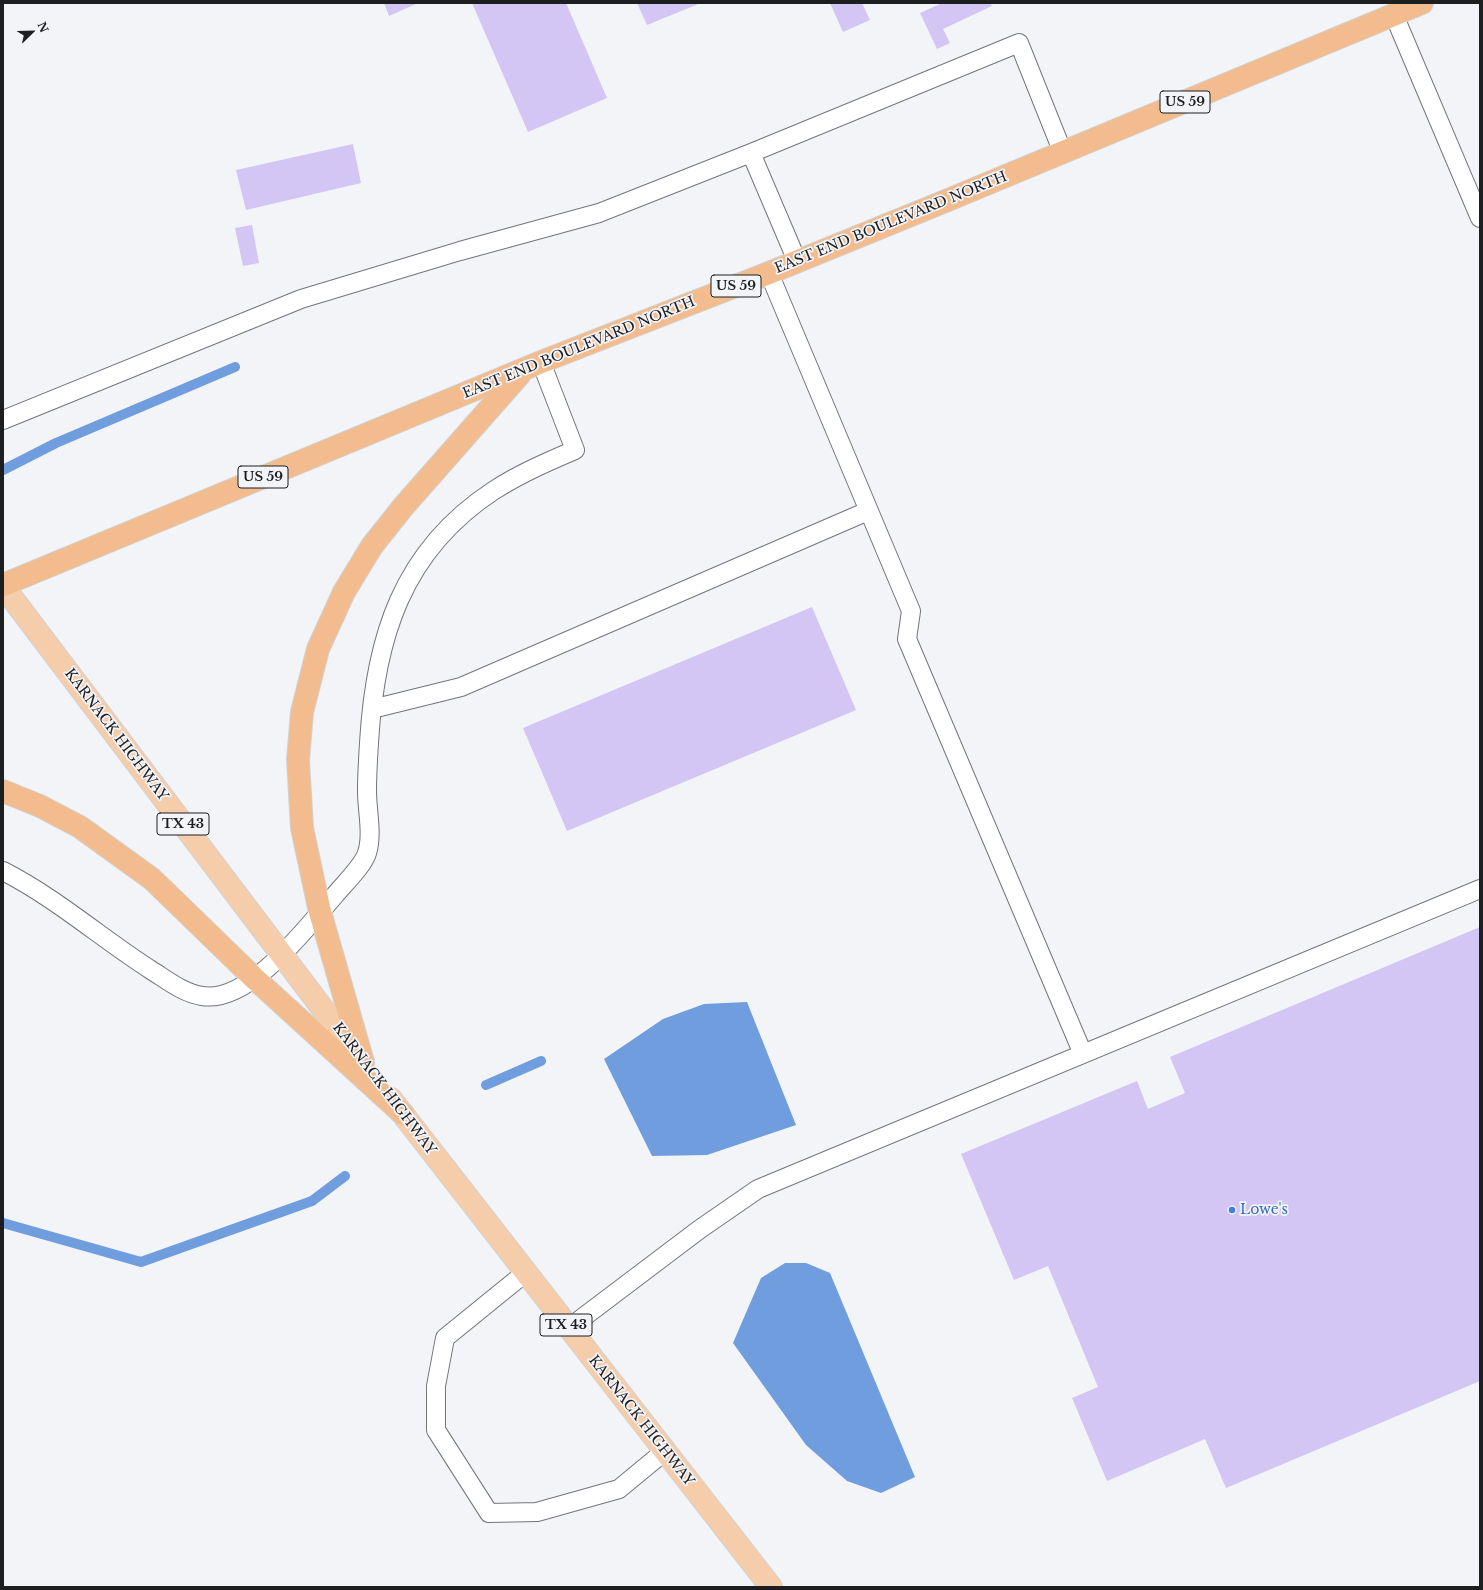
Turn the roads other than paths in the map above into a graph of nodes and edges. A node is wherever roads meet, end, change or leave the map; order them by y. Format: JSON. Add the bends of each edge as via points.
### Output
{"nodes":[{"id":1,"x":1422,"y":3,"type":"edge"},
{"id":2,"x":1394,"y":15,"type":"junction"},
{"id":3,"x":751,"y":153,"type":"junction"},
{"id":4,"x":1063,"y":153,"type":"junction"},
{"id":5,"x":1480,"y":218,"type":"edge"},
{"id":6,"x":797,"y":261,"type":"junction"},
{"id":7,"x":769,"y":274,"type":"junction"},
{"id":8,"x":532,"y":366,"type":"junction"},
{"id":9,"x":3,"y":420,"type":"edge"},
{"id":10,"x":868,"y":511,"type":"junction"},
{"id":11,"x":3,"y":585,"type":"edge"},
{"id":12,"x":372,"y":709,"type":"junction"},
{"id":13,"x":3,"y":791,"type":"edge"},
{"id":14,"x":3,"y":871,"type":"edge"},
{"id":15,"x":1480,"y":889,"type":"edge"},
{"id":16,"x":320,"y":912,"type":"junction"},
{"id":17,"x":282,"y":955,"type":"junction"},
{"id":18,"x":254,"y":978,"type":"junction"},
{"id":19,"x":1083,"y":1054,"type":"junction"},
{"id":20,"x":363,"y":1062,"type":"junction"},
{"id":21,"x":403,"y":1114,"type":"junction"},
{"id":22,"x":525,"y":1272,"type":"junction"},
{"id":23,"x":569,"y":1328,"type":"junction"},
{"id":24,"x":665,"y":1451,"type":"junction"},
{"id":25,"x":771,"y":1587,"type":"edge"}],
"edges":[{"from":1,"to":2,"type":"highway","name":"EAST END BOULEVARD NORTH","number":"US 59"},
{"from":2,"to":4,"type":"highway","name":"EAST END BOULEVARD NORTH","number":"US 59"},
{"from":2,"to":5,"type":"lane"},
{"from":3,"to":4,"type":"lane","via":[[1020,43]]},
{"from":3,"to":6,"type":"lane"},
{"from":3,"to":9,"type":"lane","via":[[599,213],[460,251],[301,300]]},
{"from":4,"to":6,"type":"highway","name":"EAST END BOULEVARD NORTH","number":"US 59"},
{"from":6,"to":7,"type":"highway","name":"EAST END BOULEVARD NORTH","number":"US 59"},
{"from":7,"to":8,"type":"highway","name":"EAST END BOULEVARD NORTH","number":"US 59"},
{"from":7,"to":10,"type":"lane"},
{"from":8,"to":11,"type":"highway","name":"EAST END BOULEVARD NORTH","number":"US 59"},
{"from":8,"to":12,"type":"lane","via":[[575,450],[524,473],[465,511],[418,563],[398,600],[384,643],[374,686]]},
{"from":8,"to":16,"type":"highway","via":[[403,506],[372,546],[344,592],[318,649],[302,712],[298,760],[302,828]]},
{"from":10,"to":12,"type":"lane","via":[[461,687]]},
{"from":10,"to":19,"type":"lane","via":[[911,611],[907,639]]},
{"from":11,"to":17,"type":"main road","name":"KARNACK HIGHWAY","number":"TX 43"},
{"from":12,"to":16,"type":"lane","via":[[367,792],[367,854]]},
{"from":13,"to":18,"type":"highway","via":[[40,806],[80,827],[117,852],[186,910]]},
{"from":14,"to":18,"type":"lane","via":[[56,904],[137,961],[190,993],[204,997],[218,996],[236,990]]},
{"from":15,"to":19,"type":"lane"},
{"from":16,"to":17,"type":"lane"},
{"from":16,"to":20,"type":"highway"},
{"from":17,"to":18,"type":"lane"},
{"from":17,"to":20,"type":"main road","name":"KARNACK HIGHWAY","number":"TX 43"},
{"from":18,"to":21,"type":"highway"},
{"from":19,"to":23,"type":"lane","via":[[758,1189],[700,1229]]},
{"from":20,"to":21,"type":"main road","name":"KARNACK HIGHWAY","number":"TX 43"},
{"from":21,"to":22,"type":"main road","name":"KARNACK HIGHWAY","number":"TX 43"},
{"from":22,"to":23,"type":"main road","name":"KARNACK HIGHWAY","number":"TX 43"},
{"from":22,"to":24,"type":"lane","via":[[445,1338],[436,1386],[436,1430],[489,1513],[537,1512],[619,1489]]},
{"from":23,"to":24,"type":"main road","name":"KARNACK HIGHWAY","number":"TX 43"},
{"from":24,"to":25,"type":"main road","name":"KARNACK HIGHWAY","number":"TX 43"}]}
